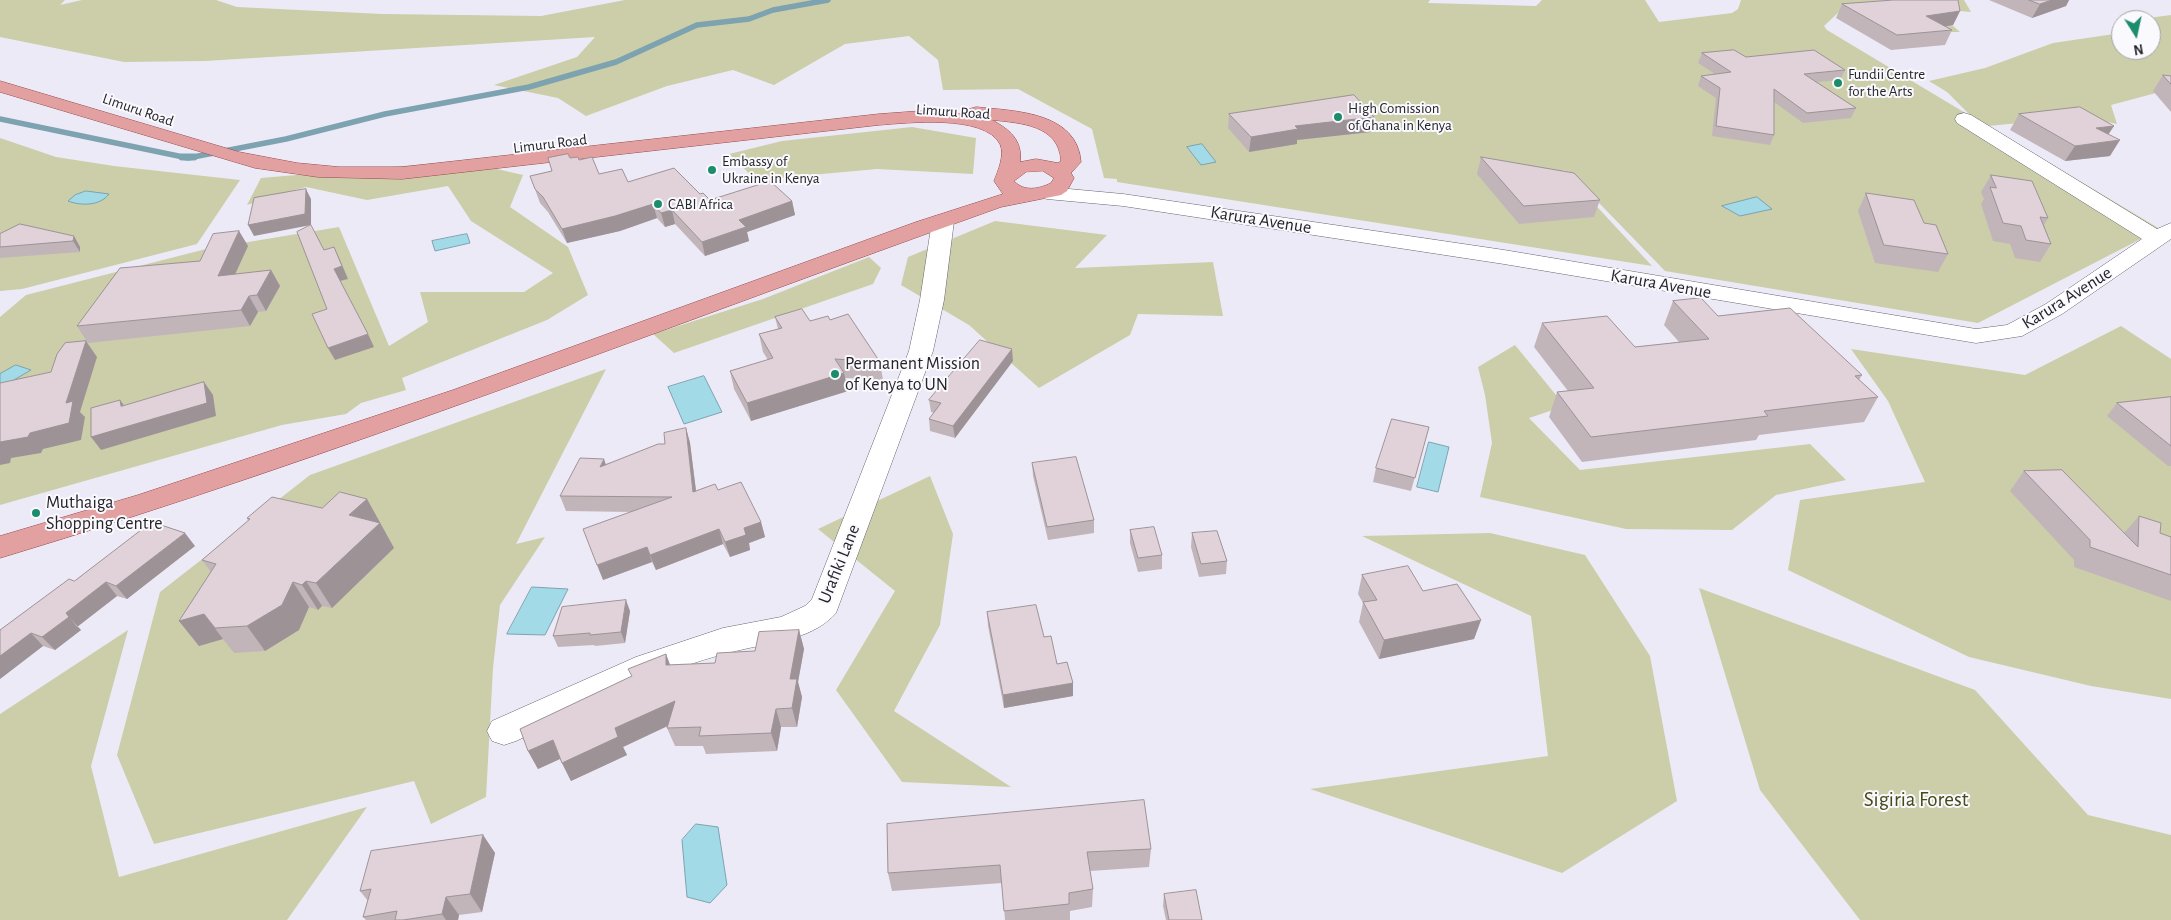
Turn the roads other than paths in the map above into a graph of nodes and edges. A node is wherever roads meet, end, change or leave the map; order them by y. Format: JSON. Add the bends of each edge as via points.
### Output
{"nodes":[{"id":1,"x":0,"y":86,"type":"edge"},
{"id":2,"x":134,"y":108,"type":"dead end"},
{"id":3,"x":1964,"y":119,"type":"dead end"},
{"id":4,"x":223,"y":146,"type":"junction"},
{"id":5,"x":1062,"y":175,"type":"junction"},
{"id":6,"x":1021,"y":186,"type":"junction"},
{"id":7,"x":1123,"y":200,"type":"junction"},
{"id":8,"x":942,"y":221,"type":"junction"},
{"id":9,"x":2165,"y":234,"type":"edge"},
{"id":10,"x":0,"y":528,"type":"edge"},
{"id":11,"x":0,"y":547,"type":"edge"},
{"id":12,"x":504,"y":730,"type":"dead end"}],
"edges":[{"from":1,"to":4,"type":"main road","via":[[200,146]]},
{"from":2,"to":4,"type":"main road","name":"Limuru Road"},
{"from":3,"to":9,"type":"street"},
{"from":4,"to":5,"type":"main road","name":"Limuru Road","via":[[317,158],[423,159],[709,125],[878,110],[934,109],[1014,118],[1054,128],[1071,148],[1071,162]]},
{"from":4,"to":6,"type":"main road","via":[[260,163],[366,175],[583,154],[892,118],[940,116],[983,123],[1000,132],[1009,142]]},
{"from":5,"to":6,"type":"main road","via":[[1060,187]]},
{"from":5,"to":6,"type":"main road","via":[[1046,166],[1018,168]]},
{"from":5,"to":7,"type":"street","name":"Karura Avenue"},
{"from":6,"to":7,"type":"street","name":"Karura Avenue"},
{"from":6,"to":8,"type":"main road","via":[[994,202]]},
{"from":6,"to":10,"type":"main road","via":[[956,206],[468,387],[285,448]]},
{"from":7,"to":9,"type":"street","name":"Karura Avenue","via":[[1504,257],[1976,336],[2013,331],[2038,318]]},
{"from":8,"to":11,"type":"main road","via":[[453,400],[148,502]]},
{"from":8,"to":12,"type":"street","name":"Urafiki Lane","via":[[922,351],[825,605],[816,615],[787,628],[723,641],[648,666]]}]}
